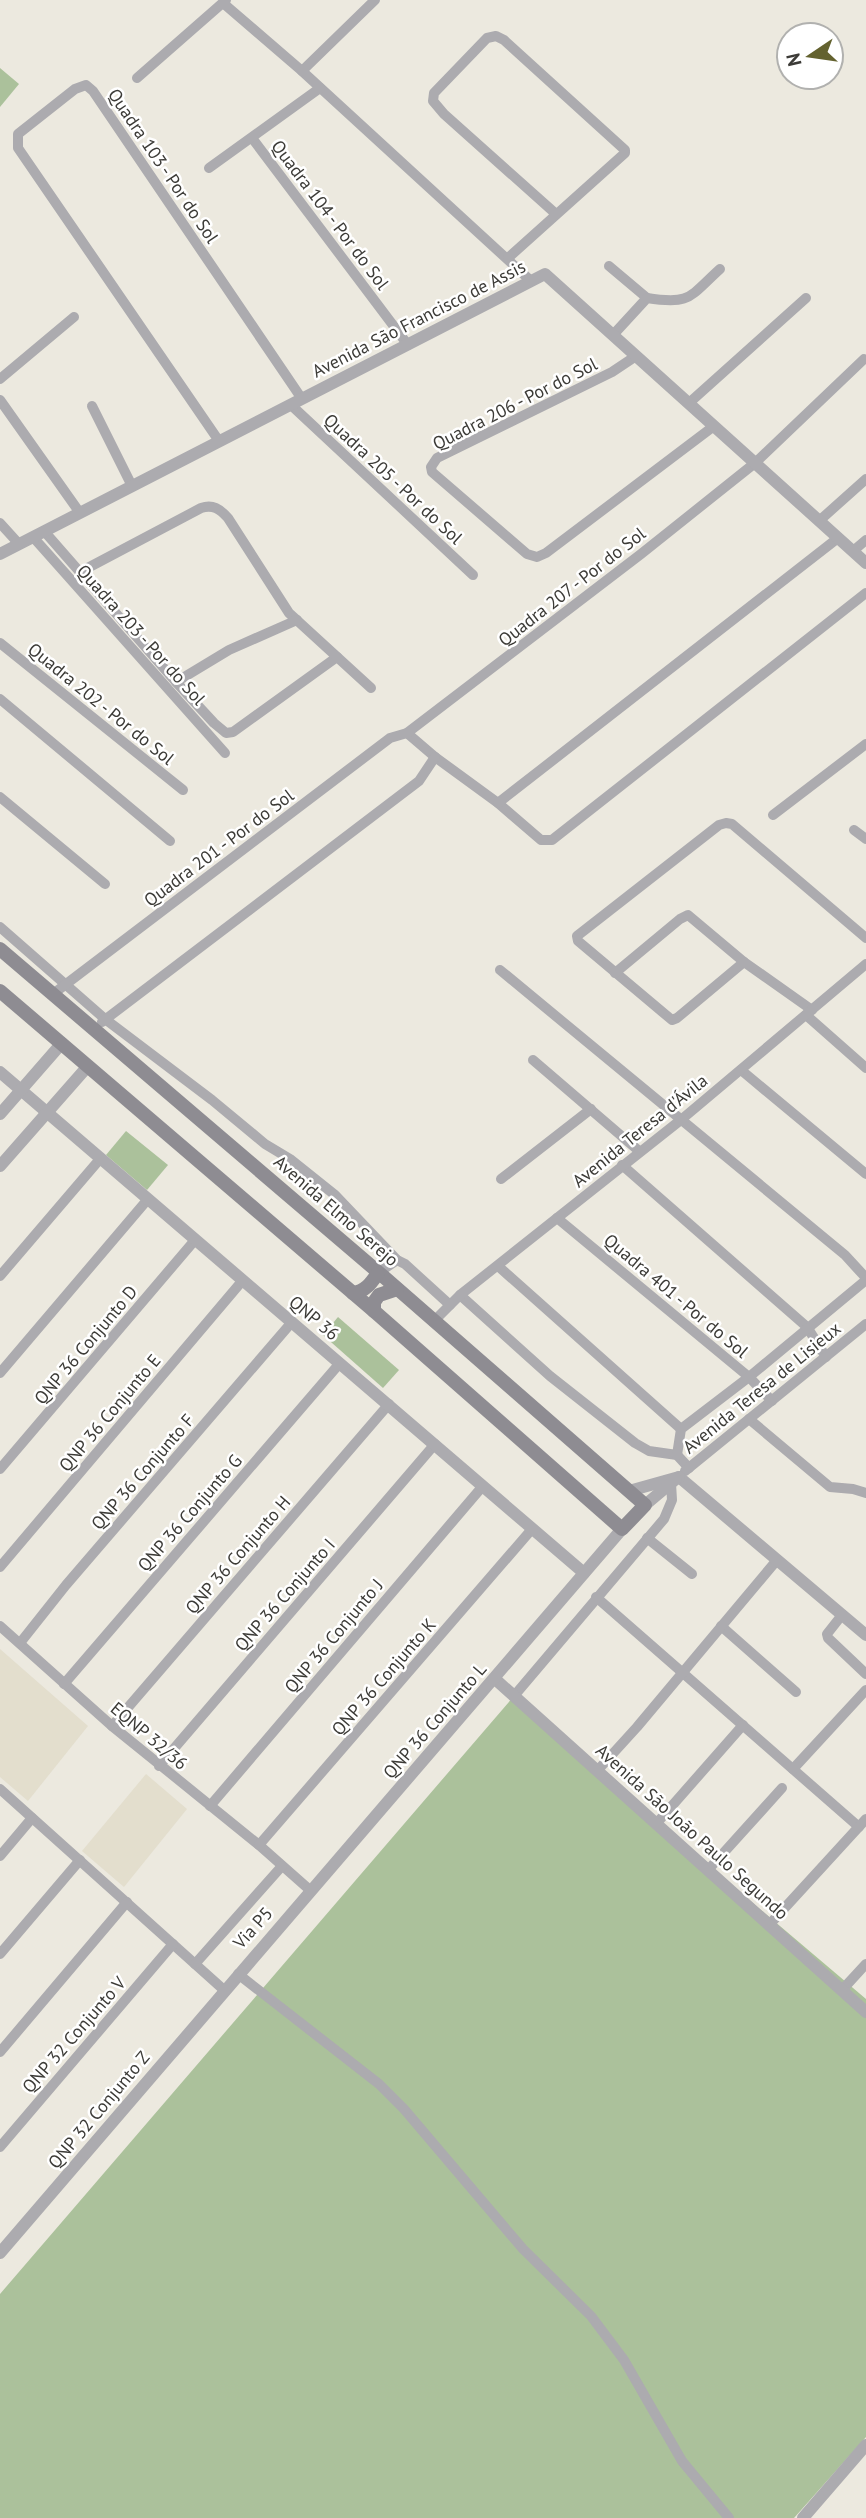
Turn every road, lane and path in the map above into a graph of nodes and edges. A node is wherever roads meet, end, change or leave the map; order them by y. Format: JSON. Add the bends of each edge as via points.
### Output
{"nodes":[{"id":1,"x":374,"y":0,"type":"edge"},
{"id":2,"x":225,"y":1,"type":"edge"},
{"id":3,"x":302,"y":71,"type":"junction"},
{"id":4,"x":137,"y":78,"type":"dead end"},
{"id":5,"x":320,"y":88,"type":"junction"},
{"id":6,"x":252,"y":138,"type":"junction"},
{"id":7,"x":209,"y":168,"type":"dead end"},
{"id":8,"x":556,"y":214,"type":"junction"},
{"id":9,"x":508,"y":258,"type":"junction"},
{"id":10,"x":608,"y":266,"type":"dead end"},
{"id":11,"x":720,"y":268,"type":"dead end"},
{"id":12,"x":531,"y":281,"type":"junction"},
{"id":13,"x":647,"y":298,"type":"junction"},
{"id":14,"x":806,"y":298,"type":"dead end"},
{"id":15,"x":74,"y":317,"type":"dead end"},
{"id":16,"x":613,"y":335,"type":"junction"},
{"id":17,"x":408,"y":345,"type":"junction"},
{"id":18,"x":636,"y":356,"type":"junction"},
{"id":19,"x":864,"y":359,"type":"dead end"},
{"id":20,"x":0,"y":379,"type":"edge"},
{"id":21,"x":0,"y":400,"type":"edge"},
{"id":22,"x":296,"y":402,"type":"junction"},
{"id":23,"x":689,"y":403,"type":"junction"},
{"id":24,"x":92,"y":407,"type":"dead end"},
{"id":25,"x":714,"y":426,"type":"junction"},
{"id":26,"x":219,"y":441,"type":"junction"},
{"id":27,"x":755,"y":463,"type":"junction"},
{"id":28,"x":866,"y":479,"type":"edge"},
{"id":29,"x":132,"y":486,"type":"junction"},
{"id":30,"x":80,"y":513,"type":"junction"},
{"id":31,"x":819,"y":521,"type":"junction"},
{"id":32,"x":0,"y":523,"type":"edge"},
{"id":33,"x":38,"y":534,"type":"junction"},
{"id":34,"x":838,"y":538,"type":"junction"},
{"id":35,"x":866,"y":540,"type":"edge"},
{"id":36,"x":19,"y":544,"type":"junction"},
{"id":37,"x":853,"y":551,"type":"junction"},
{"id":38,"x":0,"y":554,"type":"edge"},
{"id":39,"x":866,"y":563,"type":"edge"},
{"id":40,"x":80,"y":572,"type":"junction"},
{"id":41,"x":473,"y":575,"type":"dead end"},
{"id":42,"x":866,"y":593,"type":"edge"},
{"id":43,"x":298,"y":620,"type":"junction"},
{"id":44,"x":0,"y":643,"type":"edge"},
{"id":45,"x":337,"y":656,"type":"junction"},
{"id":46,"x":176,"y":682,"type":"junction"},
{"id":47,"x":371,"y":688,"type":"dead end"},
{"id":48,"x":0,"y":699,"type":"edge"},
{"id":49,"x":407,"y":733,"type":"junction"},
{"id":50,"x":866,"y":744,"type":"edge"},
{"id":51,"x":225,"y":753,"type":"dead end"},
{"id":52,"x":435,"y":757,"type":"junction"},
{"id":53,"x":183,"y":790,"type":"dead end"},
{"id":54,"x":0,"y":797,"type":"edge"},
{"id":55,"x":498,"y":803,"type":"junction"},
{"id":56,"x":773,"y":814,"type":"dead end"},
{"id":57,"x":853,"y":830,"type":"dead end"},
{"id":58,"x":866,"y":839,"type":"edge"},
{"id":59,"x":170,"y":841,"type":"dead end"},
{"id":60,"x":105,"y":884,"type":"dead end"},
{"id":61,"x":0,"y":927,"type":"edge"},
{"id":62,"x":866,"y":938,"type":"edge"},
{"id":63,"x":0,"y":949,"type":"edge"},
{"id":64,"x":744,"y":962,"type":"junction"},
{"id":65,"x":866,"y":965,"type":"edge"},
{"id":66,"x":500,"y":970,"type":"dead end"},
{"id":67,"x":615,"y":973,"type":"junction"},
{"id":68,"x":59,"y":989,"type":"junction"},
{"id":69,"x":0,"y":991,"type":"edge"},
{"id":70,"x":809,"y":1012,"type":"junction"},
{"id":71,"x":99,"y":1024,"type":"junction"},
{"id":72,"x":62,"y":1043,"type":"junction"},
{"id":73,"x":533,"y":1060,"type":"dead end"},
{"id":74,"x":88,"y":1066,"type":"junction"},
{"id":75,"x":866,"y":1068,"type":"edge"},
{"id":76,"x":741,"y":1070,"type":"junction"},
{"id":77,"x":0,"y":1072,"type":"edge"},
{"id":78,"x":20,"y":1090,"type":"junction"},
{"id":79,"x":591,"y":1109,"type":"junction"},
{"id":80,"x":46,"y":1112,"type":"junction"},
{"id":81,"x":0,"y":1114,"type":"edge"},
{"id":82,"x":681,"y":1119,"type":"junction"},
{"id":83,"x":639,"y":1151,"type":"junction"},
{"id":84,"x":100,"y":1159,"type":"junction"},
{"id":85,"x":622,"y":1165,"type":"junction"},
{"id":86,"x":0,"y":1166,"type":"edge"},
{"id":87,"x":866,"y":1174,"type":"edge"},
{"id":88,"x":501,"y":1179,"type":"dead end"},
{"id":89,"x":148,"y":1199,"type":"junction"},
{"id":90,"x":557,"y":1218,"type":"junction"},
{"id":91,"x":195,"y":1240,"type":"junction"},
{"id":92,"x":397,"y":1260,"type":"junction"},
{"id":93,"x":498,"y":1266,"type":"junction"},
{"id":94,"x":378,"y":1273,"type":"junction"},
{"id":95,"x":0,"y":1276,"type":"edge"},
{"id":96,"x":866,"y":1279,"type":"edge"},
{"id":97,"x":243,"y":1280,"type":"junction"},
{"id":98,"x":397,"y":1289,"type":"junction"},
{"id":99,"x":353,"y":1293,"type":"junction"},
{"id":100,"x":460,"y":1295,"type":"junction"},
{"id":101,"x":450,"y":1305,"type":"junction"},
{"id":102,"x":374,"y":1311,"type":"junction"},
{"id":103,"x":292,"y":1322,"type":"junction"},
{"id":104,"x":433,"y":1322,"type":"junction"},
{"id":105,"x":865,"y":1325,"type":"edge"},
{"id":106,"x":807,"y":1327,"type":"junction"},
{"id":107,"x":826,"y":1357,"type":"junction"},
{"id":108,"x":340,"y":1363,"type":"junction"},
{"id":109,"x":0,"y":1373,"type":"edge"},
{"id":110,"x":749,"y":1377,"type":"junction"},
{"id":111,"x":772,"y":1401,"type":"junction"},
{"id":112,"x":389,"y":1404,"type":"junction"},
{"id":113,"x":749,"y":1419,"type":"junction"},
{"id":114,"x":681,"y":1429,"type":"junction"},
{"id":115,"x":435,"y":1444,"type":"junction"},
{"id":116,"x":677,"y":1455,"type":"junction"},
{"id":117,"x":0,"y":1469,"type":"edge"},
{"id":118,"x":680,"y":1476,"type":"junction"},
{"id":119,"x":482,"y":1487,"type":"junction"},
{"id":120,"x":629,"y":1491,"type":"junction"},
{"id":121,"x":866,"y":1493,"type":"edge"},
{"id":122,"x":645,"y":1505,"type":"junction"},
{"id":123,"x":532,"y":1529,"type":"junction"},
{"id":124,"x":622,"y":1529,"type":"junction"},
{"id":125,"x":647,"y":1538,"type":"junction"},
{"id":126,"x":777,"y":1560,"type":"junction"},
{"id":127,"x":0,"y":1567,"type":"edge"},
{"id":128,"x":584,"y":1573,"type":"junction"},
{"id":129,"x":692,"y":1574,"type":"dead end"},
{"id":130,"x":596,"y":1597,"type":"junction"},
{"id":131,"x":842,"y":1615,"type":"junction"},
{"id":132,"x":0,"y":1626,"type":"edge"},
{"id":133,"x":721,"y":1626,"type":"junction"},
{"id":134,"x":866,"y":1635,"type":"edge"},
{"id":135,"x":20,"y":1643,"type":"junction"},
{"id":136,"x":681,"y":1673,"type":"junction"},
{"id":137,"x":866,"y":1674,"type":"edge"},
{"id":138,"x":495,"y":1679,"type":"junction"},
{"id":139,"x":64,"y":1684,"type":"junction"},
{"id":140,"x":866,"y":1690,"type":"edge"},
{"id":141,"x":796,"y":1692,"type":"dead end"},
{"id":142,"x":514,"y":1696,"type":"junction"},
{"id":143,"x":743,"y":1725,"type":"junction"},
{"id":144,"x":112,"y":1727,"type":"junction"},
{"id":145,"x":159,"y":1766,"type":"junction"},
{"id":146,"x":793,"y":1769,"type":"junction"},
{"id":147,"x":597,"y":1771,"type":"junction"},
{"id":148,"x":782,"y":1788,"type":"dead end"},
{"id":149,"x":0,"y":1789,"type":"edge"},
{"id":150,"x":210,"y":1806,"type":"junction"},
{"id":151,"x":32,"y":1818,"type":"junction"},
{"id":152,"x":863,"y":1823,"type":"edge"},
{"id":153,"x":656,"y":1824,"type":"junction"},
{"id":154,"x":259,"y":1845,"type":"junction"},
{"id":155,"x":0,"y":1856,"type":"edge"},
{"id":156,"x":80,"y":1860,"type":"junction"},
{"id":157,"x":282,"y":1866,"type":"junction"},
{"id":158,"x":708,"y":1870,"type":"junction"},
{"id":159,"x":311,"y":1891,"type":"junction"},
{"id":160,"x":127,"y":1902,"type":"junction"},
{"id":161,"x":769,"y":1925,"type":"junction"},
{"id":162,"x":173,"y":1944,"type":"junction"},
{"id":163,"x":0,"y":1954,"type":"edge"},
{"id":164,"x":195,"y":1964,"type":"junction"},
{"id":165,"x":866,"y":1964,"type":"edge"},
{"id":166,"x":238,"y":1974,"type":"junction"},
{"id":167,"x":224,"y":1990,"type":"junction"},
{"id":168,"x":842,"y":1990,"type":"junction"},
{"id":169,"x":866,"y":2012,"type":"edge"},
{"id":170,"x":0,"y":2052,"type":"edge"},
{"id":171,"x":0,"y":2147,"type":"edge"},
{"id":172,"x":0,"y":2253,"type":"edge"},
{"id":173,"x":866,"y":2445,"type":"edge"},
{"id":174,"x":729,"y":2518,"type":"edge"},
{"id":175,"x":803,"y":2518,"type":"edge"}],
"edges":[{"from":1,"to":3,"type":"street"},
{"from":2,"to":3,"type":"street"},
{"from":2,"to":4,"type":"street"},
{"from":3,"to":5,"type":"street"},
{"from":5,"to":6,"type":"street","name":"Quadra 104 - Por do Sol"},
{"from":5,"to":9,"type":"street"},
{"from":6,"to":7,"type":"street","name":"Quadra 104 - Por do Sol"},
{"from":6,"to":17,"type":"street","name":"Quadra 104 - Por do Sol"},
{"from":8,"to":8,"type":"street","via":[[625,150],[504,40],[488,38],[434,93],[433,101]]},
{"from":8,"to":9,"type":"street"},
{"from":9,"to":12,"type":"street"},
{"from":10,"to":13,"type":"street"},
{"from":11,"to":13,"type":"street","via":[[686,300]]},
{"from":12,"to":16,"type":"street","name":"Avenida São Francisco de Assis","via":[[545,274]]},
{"from":12,"to":17,"type":"street","name":"Avenida São Francisco de Assis"},
{"from":13,"to":16,"type":"street"},
{"from":14,"to":23,"type":"street"},
{"from":15,"to":20,"type":"street"},
{"from":16,"to":18,"type":"street","name":"Avenida São Francisco de Assis"},
{"from":17,"to":22,"type":"street","name":"Avenida São Francisco de Assis"},
{"from":18,"to":23,"type":"street","name":"Avenida São Francisco de Assis"},
{"from":18,"to":25,"type":"street","name":"Quadra 206 - Por do Sol","via":[[437,458],[430,467],[432,472],[527,554],[537,557]]},
{"from":19,"to":27,"type":"street","name":"Quadra 207 - Por do Sol"},
{"from":21,"to":30,"type":"street"},
{"from":22,"to":26,"type":"street","name":"Avenida São Francisco de Assis"},
{"from":22,"to":26,"type":"street","name":"Quadra 103 - Por do Sol","via":[[93,91],[86,85],[75,89],[18,134],[18,148]]},
{"from":22,"to":41,"type":"street","name":"Quadra 205 - Por do Sol"},
{"from":23,"to":25,"type":"street","name":"Avenida São Francisco de Assis"},
{"from":24,"to":29,"type":"street"},
{"from":25,"to":27,"type":"street","name":"Avenida São Francisco de Assis"},
{"from":26,"to":29,"type":"street","name":"Avenida São Francisco de Assis"},
{"from":27,"to":31,"type":"street","name":"Avenida São Francisco de Assis"},
{"from":27,"to":49,"type":"street","name":"Quadra 207 - Por do Sol"},
{"from":28,"to":31,"type":"street"},
{"from":29,"to":30,"type":"street","name":"Avenida São Francisco de Assis"},
{"from":30,"to":33,"type":"street","name":"Avenida São Francisco de Assis"},
{"from":31,"to":34,"type":"street","name":"Avenida São Francisco de Assis"},
{"from":32,"to":36,"type":"street"},
{"from":33,"to":36,"type":"street","name":"Avenida São Francisco de Assis"},
{"from":33,"to":40,"type":"street"},
{"from":33,"to":51,"type":"street","name":"Quadra 203 - Por do Sol"},
{"from":34,"to":37,"type":"street","name":"Avenida São Francisco de Assis"},
{"from":34,"to":55,"type":"street"},
{"from":35,"to":37,"type":"street"},
{"from":36,"to":38,"type":"street","name":"Avenida São Francisco de Assis"},
{"from":37,"to":39,"type":"street","name":"Avenida São Francisco de Assis"},
{"from":40,"to":43,"type":"street","via":[[201,508],[214,506],[228,518],[279,600]]},
{"from":40,"to":46,"type":"street"},
{"from":42,"to":55,"type":"street","via":[[552,840],[541,839]]},
{"from":43,"to":45,"type":"street"},
{"from":43,"to":46,"type":"street","via":[[229,650]]},
{"from":44,"to":53,"type":"street","name":"Quadra 202 - Por do Sol"},
{"from":45,"to":46,"type":"street","via":[[229,733]]},
{"from":45,"to":47,"type":"street"},
{"from":48,"to":59,"type":"street"},
{"from":49,"to":52,"type":"street"},
{"from":49,"to":68,"type":"street","name":"Quadra 201 - Por do Sol","via":[[390,737]]},
{"from":50,"to":56,"type":"street"},
{"from":52,"to":55,"type":"street"},
{"from":52,"to":71,"type":"street","via":[[409,789]]},
{"from":54,"to":60,"type":"street"},
{"from":57,"to":58,"type":"street"},
{"from":61,"to":68,"type":"street"},
{"from":62,"to":67,"type":"street","via":[[726,823],[577,936]]},
{"from":63,"to":68,"type":"main road","name":"Avenida Elmo Serejo"},
{"from":64,"to":67,"type":"street","via":[[685,915]]},
{"from":64,"to":67,"type":"street","via":[[672,1020]]},
{"from":64,"to":70,"type":"street"},
{"from":65,"to":70,"type":"street","name":"Avenida Teresa d'Ávila"},
{"from":66,"to":82,"type":"street"},
{"from":68,"to":71,"type":"main road","name":"Avenida Elmo Serejo"},
{"from":69,"to":72,"type":"main road"},
{"from":70,"to":75,"type":"street"},
{"from":70,"to":76,"type":"street","name":"Avenida Teresa d'Ávila"},
{"from":71,"to":92,"type":"street","via":[[290,1159],[335,1195]]},
{"from":71,"to":94,"type":"main road","name":"Avenida Elmo Serejo"},
{"from":72,"to":74,"type":"main road"},
{"from":72,"to":78,"type":"street"},
{"from":73,"to":79,"type":"street"},
{"from":74,"to":80,"type":"street"},
{"from":74,"to":99,"type":"main road"},
{"from":76,"to":82,"type":"street","name":"Avenida Teresa d'Ávila"},
{"from":76,"to":87,"type":"street"},
{"from":77,"to":78,"type":"street","name":"QNP 36"},
{"from":78,"to":80,"type":"street","name":"QNP 36"},
{"from":78,"to":81,"type":"street"},
{"from":79,"to":83,"type":"street"},
{"from":79,"to":88,"type":"street"},
{"from":80,"to":84,"type":"street","name":"QNP 36"},
{"from":80,"to":86,"type":"street"},
{"from":82,"to":83,"type":"street","name":"Avenida Teresa d'Ávila"},
{"from":82,"to":96,"type":"street","via":[[845,1255]]},
{"from":83,"to":85,"type":"street","name":"Avenida Teresa d'Ávila"},
{"from":84,"to":89,"type":"street","name":"QNP 36"},
{"from":84,"to":95,"type":"street"},
{"from":85,"to":90,"type":"street","name":"Avenida Teresa d'Ávila"},
{"from":85,"to":106,"type":"street"},
{"from":89,"to":91,"type":"street","name":"QNP 36"},
{"from":89,"to":109,"type":"street"},
{"from":90,"to":93,"type":"street","name":"Avenida Teresa d'Ávila"},
{"from":90,"to":110,"type":"street","name":"Quadra 401 - Por do Sol"},
{"from":91,"to":97,"type":"street","name":"QNP 36"},
{"from":91,"to":117,"type":"street","name":"QNP 36 Conjunto D"},
{"from":92,"to":94,"type":"street"},
{"from":92,"to":101,"type":"street"},
{"from":93,"to":100,"type":"street","name":"Avenida Teresa d'Ávila"},
{"from":93,"to":114,"type":"street"},
{"from":94,"to":98,"type":"main road","name":"Avenida Elmo Serejo"},
{"from":94,"to":99,"type":"main road","via":[[368,1287]]},
{"from":96,"to":106,"type":"street"},
{"from":97,"to":103,"type":"street","name":"QNP 36"},
{"from":97,"to":127,"type":"street","name":"QNP 36 Conjunto E"},
{"from":98,"to":102,"type":"main road","via":[[379,1295]]},
{"from":98,"to":104,"type":"main road","name":"Avenida Elmo Serejo"},
{"from":99,"to":102,"type":"main road"},
{"from":100,"to":101,"type":"street","name":"Avenida Teresa d'Ávila"},
{"from":100,"to":116,"type":"street","via":[[550,1376],[635,1443],[649,1451]]},
{"from":101,"to":104,"type":"street","name":"Avenida Teresa d'Ávila"},
{"from":102,"to":124,"type":"main road"},
{"from":103,"to":108,"type":"street","name":"QNP 36"},
{"from":103,"to":135,"type":"street","name":"QNP 36 Conjunto F"},
{"from":104,"to":120,"type":"main road","name":"Avenida Elmo Serejo"},
{"from":105,"to":107,"type":"street","name":"Avenida Teresa de Lisieux"},
{"from":106,"to":107,"type":"street"},
{"from":106,"to":110,"type":"street"},
{"from":107,"to":111,"type":"street","name":"Avenida Teresa de Lisieux"},
{"from":108,"to":112,"type":"street","name":"QNP 36"},
{"from":108,"to":139,"type":"street","name":"QNP 36 Conjunto G"},
{"from":110,"to":111,"type":"street","name":"Quadra 401 - Por do Sol"},
{"from":110,"to":114,"type":"street"},
{"from":111,"to":113,"type":"street","name":"Avenida Teresa de Lisieux"},
{"from":112,"to":115,"type":"street","name":"QNP 36"},
{"from":112,"to":144,"type":"street","name":"QNP 36 Conjunto H"},
{"from":113,"to":118,"type":"street","name":"Avenida Teresa de Lisieux"},
{"from":113,"to":121,"type":"street","via":[[830,1487]]},
{"from":114,"to":116,"type":"street"},
{"from":115,"to":119,"type":"street","name":"QNP 36"},
{"from":115,"to":145,"type":"street","name":"QNP 36 Conjunto I"},
{"from":116,"to":118,"type":"street"},
{"from":118,"to":120,"type":"street"},
{"from":118,"to":122,"type":"street"},
{"from":118,"to":125,"type":"street","via":[[664,1519]]},
{"from":118,"to":126,"type":"street"},
{"from":119,"to":123,"type":"street","name":"QNP 36"},
{"from":119,"to":150,"type":"street","name":"QNP 36 Conjunto J"},
{"from":120,"to":122,"type":"main road","name":"Avenida Elmo Serejo"},
{"from":122,"to":124,"type":"main road"},
{"from":123,"to":128,"type":"street","name":"QNP 36"},
{"from":123,"to":154,"type":"street","name":"QNP 36 Conjunto K"},
{"from":124,"to":128,"type":"street"},
{"from":125,"to":129,"type":"street"},
{"from":125,"to":130,"type":"street"},
{"from":126,"to":131,"type":"street"},
{"from":126,"to":133,"type":"street"},
{"from":128,"to":138,"type":"street","name":"QNP 36 Conjunto L"},
{"from":130,"to":136,"type":"street"},
{"from":130,"to":142,"type":"street"},
{"from":131,"to":134,"type":"street"},
{"from":131,"to":137,"type":"street","via":[[828,1638]]},
{"from":132,"to":135,"type":"street","name":"EQNP 32/36"},
{"from":133,"to":136,"type":"street"},
{"from":133,"to":141,"type":"street"},
{"from":135,"to":139,"type":"street","name":"EQNP 32/36"},
{"from":136,"to":143,"type":"street"},
{"from":136,"to":147,"type":"street"},
{"from":138,"to":142,"type":"street","name":"Avenida São João Paulo Segundo"},
{"from":138,"to":159,"type":"street","name":"QNP 36 Conjunto L"},
{"from":139,"to":144,"type":"street","name":"EQNP 32/36"},
{"from":140,"to":146,"type":"street"},
{"from":142,"to":147,"type":"street","name":"Avenida São João Paulo Segundo"},
{"from":143,"to":146,"type":"street"},
{"from":143,"to":153,"type":"street"},
{"from":144,"to":145,"type":"street","name":"EQNP 32/36"},
{"from":145,"to":150,"type":"street","name":"EQNP 32/36"},
{"from":146,"to":152,"type":"street"},
{"from":147,"to":153,"type":"street","name":"Avenida São João Paulo Segundo"},
{"from":148,"to":158,"type":"street"},
{"from":149,"to":151,"type":"street"},
{"from":150,"to":154,"type":"street","name":"EQNP 32/36"},
{"from":151,"to":155,"type":"street"},
{"from":151,"to":156,"type":"street"},
{"from":152,"to":161,"type":"street"},
{"from":153,"to":158,"type":"street","name":"Avenida São João Paulo Segundo"},
{"from":154,"to":157,"type":"street","name":"EQNP 32/36"},
{"from":156,"to":160,"type":"street"},
{"from":156,"to":163,"type":"street"},
{"from":157,"to":159,"type":"street","name":"EQNP 32/36"},
{"from":157,"to":164,"type":"street"},
{"from":158,"to":161,"type":"street","name":"Avenida São João Paulo Segundo"},
{"from":159,"to":166,"type":"street","name":"Via P5"},
{"from":160,"to":162,"type":"street"},
{"from":160,"to":170,"type":"street"},
{"from":161,"to":168,"type":"street","name":"Avenida São João Paulo Segundo"},
{"from":162,"to":164,"type":"street"},
{"from":162,"to":171,"type":"street","name":"QNP 32 Conjunto V"},
{"from":164,"to":167,"type":"street"},
{"from":165,"to":168,"type":"street"},
{"from":166,"to":167,"type":"street","name":"Via P5"},
{"from":166,"to":174,"type":"street","via":[[379,2084],[523,2249],[591,2316],[624,2360],[682,2461]]},
{"from":167,"to":172,"type":"street","name":"QNP 32 Conjunto Z"},
{"from":168,"to":169,"type":"street","name":"Avenida São João Paulo Segundo"},
{"from":173,"to":175,"type":"street"}]}
